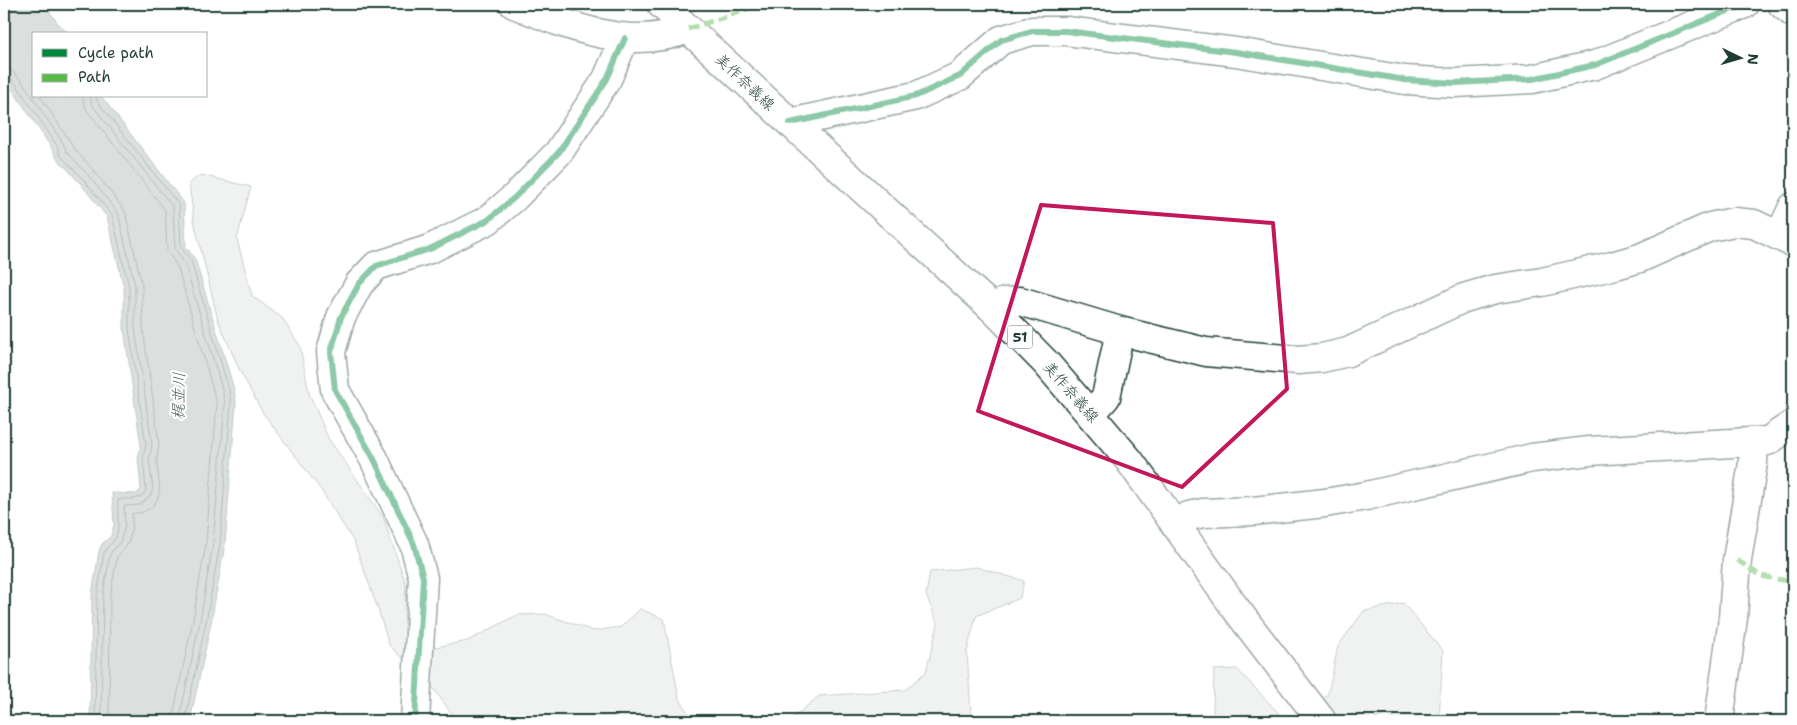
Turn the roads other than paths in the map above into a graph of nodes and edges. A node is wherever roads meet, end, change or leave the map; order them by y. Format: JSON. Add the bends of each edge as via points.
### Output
{"nodes":[{"id":1,"x":514,"y":4,"type":"edge"},
{"id":2,"x":662,"y":4,"type":"edge"},
{"id":3,"x":1745,"y":4,"type":"edge"},
{"id":4,"x":1782,"y":4,"type":"edge"},
{"id":5,"x":1793,"y":13,"type":"edge"},
{"id":6,"x":688,"y":29,"type":"junction"},
{"id":7,"x":625,"y":38,"type":"junction"},
{"id":8,"x":790,"y":123,"type":"junction"},
{"id":9,"x":1793,"y":207,"type":"edge"},
{"id":10,"x":1787,"y":239,"type":"edge"},
{"id":11,"x":991,"y":307,"type":"junction"},
{"id":12,"x":1120,"y":331,"type":"junction"},
{"id":13,"x":1091,"y":414,"type":"junction"},
{"id":14,"x":1793,"y":424,"type":"edge"},
{"id":15,"x":1754,"y":442,"type":"junction"},
{"id":16,"x":1176,"y":524,"type":"junction"},
{"id":17,"x":415,"y":721,"type":"edge"},
{"id":18,"x":1322,"y":721,"type":"edge"},
{"id":19,"x":1719,"y":721,"type":"edge"}],
"edges":[{"from":1,"to":7,"type":"street","via":[[568,25]]},
{"from":2,"to":6,"type":"street","name":"美作奈義線","number":"51"},
{"from":3,"to":8,"type":"street","via":[[1595,65],[1532,79],[1455,83],[1405,80],[1236,52],[1066,31],[1032,30],[1001,40],[960,76],[916,96]]},
{"from":4,"to":5,"type":"street"},
{"from":6,"to":7,"type":"street","via":[[673,35]]},
{"from":6,"to":8,"type":"street","name":"美作奈義線","number":"51"},
{"from":7,"to":17,"type":"street","via":[[607,79],[559,152],[515,197],[488,220],[430,249],[376,266],[359,284],[341,317],[331,352],[335,390],[374,460],[414,544],[423,578]]},
{"from":8,"to":11,"type":"street","name":"美作奈義線","number":"51"},
{"from":9,"to":10,"type":"street"},
{"from":10,"to":12,"type":"street","via":[[1754,224],[1734,222],[1710,227],[1640,258],[1464,298],[1348,352],[1322,358],[1298,360],[1206,352]]},
{"from":11,"to":12,"type":"street","via":[[1020,301]]},
{"from":11,"to":13,"type":"street","name":"美作奈義線","number":"51"},
{"from":12,"to":13,"type":"street","via":[[1106,398]]},
{"from":13,"to":16,"type":"street","name":"美作奈義線","number":"51"},
{"from":14,"to":15,"type":"street","via":[[1768,440]]},
{"from":15,"to":16,"type":"street","via":[[1589,451],[1532,458],[1358,498],[1253,511],[1203,513],[1189,516]]},
{"from":15,"to":19,"type":"street"},
{"from":16,"to":18,"type":"street","name":"美作奈義線","number":"51"}]}
